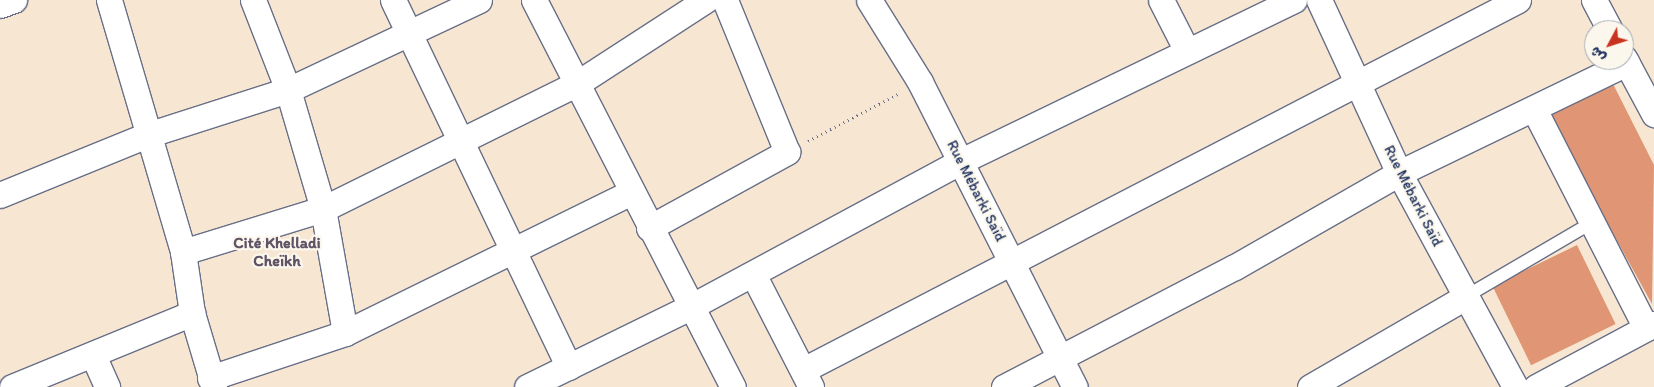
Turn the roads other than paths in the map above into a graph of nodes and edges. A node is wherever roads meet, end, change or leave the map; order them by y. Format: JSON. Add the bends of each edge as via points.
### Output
{"nodes":[{"id":1,"x":14,"y":0,"type":"edge"},
{"id":2,"x":109,"y":0,"type":"edge"},
{"id":3,"x":253,"y":0,"type":"edge"},
{"id":4,"x":393,"y":0,"type":"edge"},
{"id":5,"x":479,"y":0,"type":"edge"},
{"id":6,"x":534,"y":0,"type":"edge"},
{"id":7,"x":706,"y":0,"type":"edge"},
{"id":8,"x":725,"y":0,"type":"edge"},
{"id":9,"x":869,"y":0,"type":"edge"},
{"id":10,"x":1162,"y":0,"type":"edge"},
{"id":11,"x":1294,"y":0,"type":"edge"},
{"id":12,"x":1319,"y":0,"type":"edge"},
{"id":13,"x":1518,"y":0,"type":"edge"},
{"id":14,"x":1594,"y":0,"type":"edge"},
{"id":15,"x":0,"y":5,"type":"edge"},
{"id":16,"x":1605,"y":20,"type":"edge"},
{"id":17,"x":410,"y":35,"type":"junction"},
{"id":18,"x":1187,"y":51,"type":"junction"},
{"id":19,"x":1607,"y":70,"type":"edge"},
{"id":20,"x":1630,"y":70,"type":"edge"},
{"id":21,"x":1358,"y":79,"type":"junction"},
{"id":22,"x":578,"y":83,"type":"junction"},
{"id":23,"x":288,"y":90,"type":"junction"},
{"id":24,"x":1535,"y":111,"type":"junction"},
{"id":25,"x":1654,"y":114,"type":"edge"},
{"id":26,"x":147,"y":135,"type":"junction"},
{"id":27,"x":460,"y":139,"type":"junction"},
{"id":28,"x":961,"y":161,"type":"junction"},
{"id":29,"x":1399,"y":174,"type":"junction"},
{"id":30,"x":630,"y":193,"type":"junction"},
{"id":31,"x":0,"y":195,"type":"edge"},
{"id":32,"x":323,"y":209,"type":"junction"},
{"id":33,"x":1593,"y":222,"type":"junction"},
{"id":34,"x":649,"y":228,"type":"junction"},
{"id":35,"x":514,"y":251,"type":"junction"},
{"id":36,"x":183,"y":252,"type":"junction"},
{"id":37,"x":1011,"y":260,"type":"junction"},
{"id":38,"x":753,"y":274,"type":"junction"},
{"id":39,"x":1465,"y":296,"type":"junction"},
{"id":40,"x":692,"y":306,"type":"junction"},
{"id":41,"x":192,"y":312,"type":"junction"},
{"id":42,"x":1650,"y":326,"type":"edge"},
{"id":43,"x":345,"y":333,"type":"junction"},
{"id":44,"x":93,"y":355,"type":"junction"},
{"id":45,"x":1060,"y":358,"type":"junction"},
{"id":46,"x":569,"y":366,"type":"junction"},
{"id":47,"x":807,"y":378,"type":"edge"},
{"id":48,"x":212,"y":383,"type":"edge"},
{"id":49,"x":12,"y":387,"type":"edge"},
{"id":50,"x":106,"y":387,"type":"edge"},
{"id":51,"x":527,"y":387,"type":"edge"},
{"id":52,"x":733,"y":387,"type":"edge"},
{"id":53,"x":1004,"y":387,"type":"edge"},
{"id":54,"x":1075,"y":387,"type":"edge"},
{"id":55,"x":1310,"y":387,"type":"edge"},
{"id":56,"x":1515,"y":387,"type":"edge"},
{"id":57,"x":1536,"y":387,"type":"edge"}],
"edges":[{"from":1,"to":15,"type":"street"},
{"from":2,"to":26,"type":"street"},
{"from":3,"to":23,"type":"street"},
{"from":4,"to":17,"type":"street"},
{"from":5,"to":17,"type":"street"},
{"from":6,"to":22,"type":"street"},
{"from":7,"to":22,"type":"street"},
{"from":8,"to":34,"type":"street","via":[[787,152]]},
{"from":9,"to":28,"type":"street","name":"Rue Mébarki Saïd","via":[[920,82]]},
{"from":10,"to":18,"type":"street"},
{"from":11,"to":18,"type":"street"},
{"from":12,"to":21,"type":"street","name":"Rue Mébarki Saïd"},
{"from":13,"to":21,"type":"street"},
{"from":14,"to":16,"type":"street"},
{"from":17,"to":23,"type":"street"},
{"from":17,"to":27,"type":"street"},
{"from":18,"to":28,"type":"street"},
{"from":19,"to":24,"type":"street"},
{"from":20,"to":25,"type":"street"},
{"from":21,"to":29,"type":"street","name":"Rue Mébarki Saïd"},
{"from":21,"to":37,"type":"street"},
{"from":22,"to":27,"type":"street"},
{"from":22,"to":30,"type":"street"},
{"from":23,"to":26,"type":"street"},
{"from":23,"to":32,"type":"street"},
{"from":24,"to":29,"type":"street"},
{"from":24,"to":33,"type":"street"},
{"from":26,"to":31,"type":"street"},
{"from":26,"to":36,"type":"street"},
{"from":27,"to":32,"type":"street"},
{"from":27,"to":35,"type":"street"},
{"from":28,"to":37,"type":"street","name":"Rue Mébarki Saïd"},
{"from":28,"to":38,"type":"street"},
{"from":29,"to":39,"type":"street","name":"Rue Mébarki Saïd"},
{"from":29,"to":45,"type":"street"},
{"from":30,"to":34,"type":"street"},
{"from":30,"to":35,"type":"street"},
{"from":32,"to":36,"type":"street"},
{"from":32,"to":43,"type":"street"},
{"from":33,"to":39,"type":"lane"},
{"from":33,"to":42,"type":"street"},
{"from":34,"to":40,"type":"street"},
{"from":35,"to":43,"type":"street"},
{"from":35,"to":46,"type":"street"},
{"from":36,"to":41,"type":"street"},
{"from":37,"to":45,"type":"street","name":"Rue Mébarki Saïd"},
{"from":37,"to":47,"type":"street"},
{"from":38,"to":40,"type":"street"},
{"from":38,"to":47,"type":"street"},
{"from":39,"to":55,"type":"street"},
{"from":39,"to":56,"type":"street","name":"Rue Mébarki Saïd"},
{"from":40,"to":46,"type":"street"},
{"from":40,"to":52,"type":"street"},
{"from":41,"to":44,"type":"street"},
{"from":41,"to":48,"type":"street"},
{"from":42,"to":57,"type":"street"},
{"from":43,"to":48,"type":"street"},
{"from":44,"to":49,"type":"street"},
{"from":44,"to":50,"type":"street"},
{"from":45,"to":53,"type":"street"},
{"from":45,"to":54,"type":"street","name":"Rue Mébarki Saïd"},
{"from":46,"to":51,"type":"street"}]}
